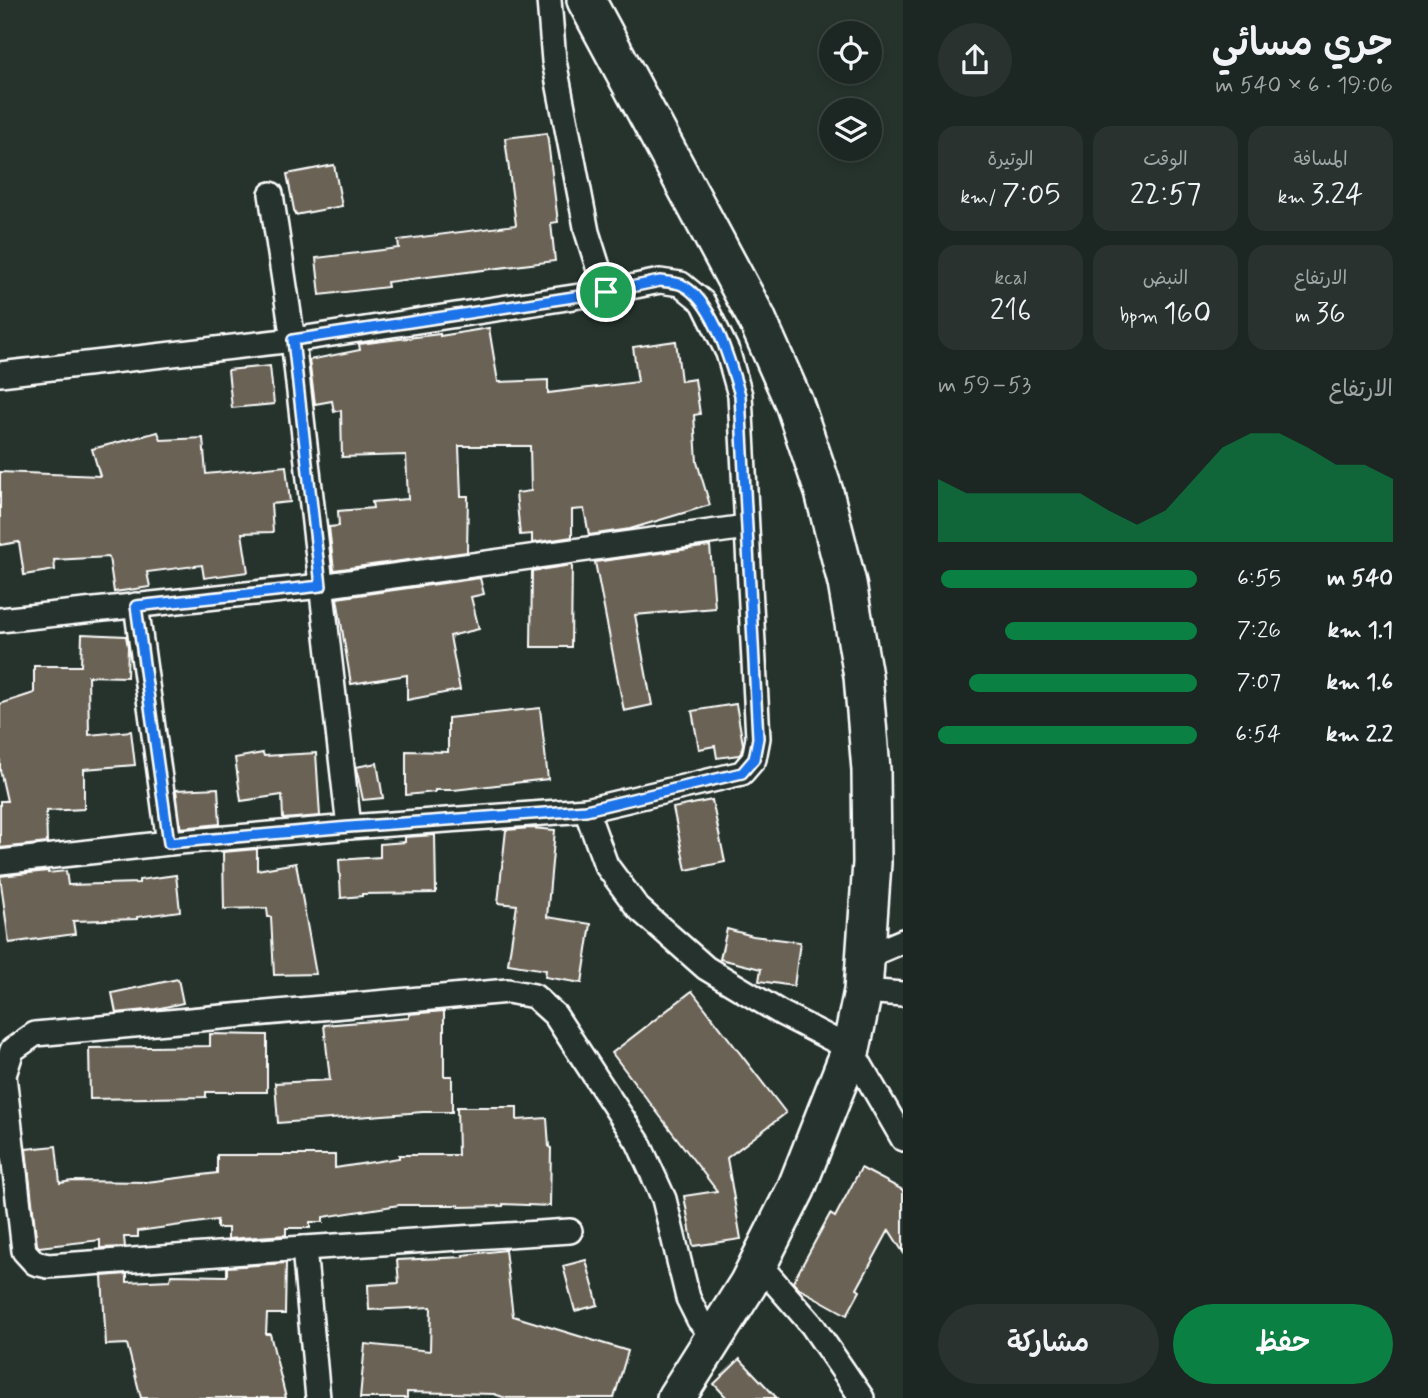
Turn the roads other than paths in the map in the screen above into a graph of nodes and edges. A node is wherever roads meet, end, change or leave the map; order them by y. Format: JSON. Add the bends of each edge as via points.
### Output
{"nodes":[{"id":1,"x":549,"y":0,"type":"edge"},
{"id":2,"x":586,"y":0,"type":"edge"},
{"id":3,"x":271,"y":194,"type":"dead end"},
{"id":4,"x":606,"y":292,"type":"junction"},
{"id":5,"x":293,"y":340,"type":"junction"},
{"id":6,"x":0,"y":374,"type":"edge"},
{"id":7,"x":746,"y":527,"type":"junction"},
{"id":8,"x":321,"y":586,"type":"junction"},
{"id":9,"x":136,"y":606,"type":"junction"},
{"id":10,"x":0,"y":620,"type":"edge"},
{"id":11,"x":586,"y":810,"type":"junction"},
{"id":12,"x":349,"y":827,"type":"junction"},
{"id":13,"x":169,"y":843,"type":"junction"},
{"id":14,"x":0,"y":862,"type":"edge"},
{"id":15,"x":903,"y":941,"type":"edge"},
{"id":16,"x":864,"y":974,"type":"junction"},
{"id":17,"x":903,"y":995,"type":"edge"},
{"id":18,"x":851,"y":1049,"type":"junction"},
{"id":19,"x":903,"y":1139,"type":"edge"},
{"id":20,"x":570,"y":1231,"type":"dead end"},
{"id":21,"x":304,"y":1248,"type":"junction"},
{"id":22,"x":758,"y":1264,"type":"junction"},
{"id":23,"x":715,"y":1337,"type":"junction"},
{"id":24,"x":318,"y":1398,"type":"edge"},
{"id":25,"x":676,"y":1398,"type":"edge"},
{"id":26,"x":862,"y":1398,"type":"edge"}],
"edges":[{"from":1,"to":4,"type":"street","via":[[554,61],[587,232]]},
{"from":2,"to":16,"type":"main road","via":[[756,317],[794,403],[824,492],[847,583],[863,676],[870,756],[872,863]]},
{"from":3,"to":5,"type":"street"},
{"from":4,"to":5,"type":"street"},
{"from":4,"to":7,"type":"street","via":[[660,281],[681,284],[703,302],[728,354],[740,395]]},
{"from":5,"to":6,"type":"street"},
{"from":5,"to":8,"type":"street"},
{"from":7,"to":8,"type":"street"},
{"from":7,"to":11,"type":"street","via":[[758,738],[754,759],[742,773]]},
{"from":8,"to":9,"type":"street"},
{"from":8,"to":12,"type":"street"},
{"from":9,"to":10,"type":"street"},
{"from":9,"to":13,"type":"street"},
{"from":11,"to":12,"type":"street"},
{"from":11,"to":18,"type":"street","via":[[606,865],[638,908],[706,968]]},
{"from":12,"to":13,"type":"street"},
{"from":13,"to":14,"type":"street"},
{"from":15,"to":16,"type":"street"},
{"from":16,"to":17,"type":"street"},
{"from":16,"to":18,"type":"main road"},
{"from":18,"to":19,"type":"street"},
{"from":18,"to":22,"type":"main road","via":[[796,1189]]},
{"from":20,"to":21,"type":"street"},
{"from":21,"to":23,"type":"street","via":[[48,1266],[35,1263],[24,1251],[4,1075],[12,1050],[35,1034],[508,991],[534,996],[555,1015],[638,1142],[664,1199],[688,1298]]},
{"from":21,"to":24,"type":"street"},
{"from":22,"to":23,"type":"main road"},
{"from":22,"to":26,"type":"street","via":[[812,1325]]},
{"from":23,"to":25,"type":"main road"}]}
